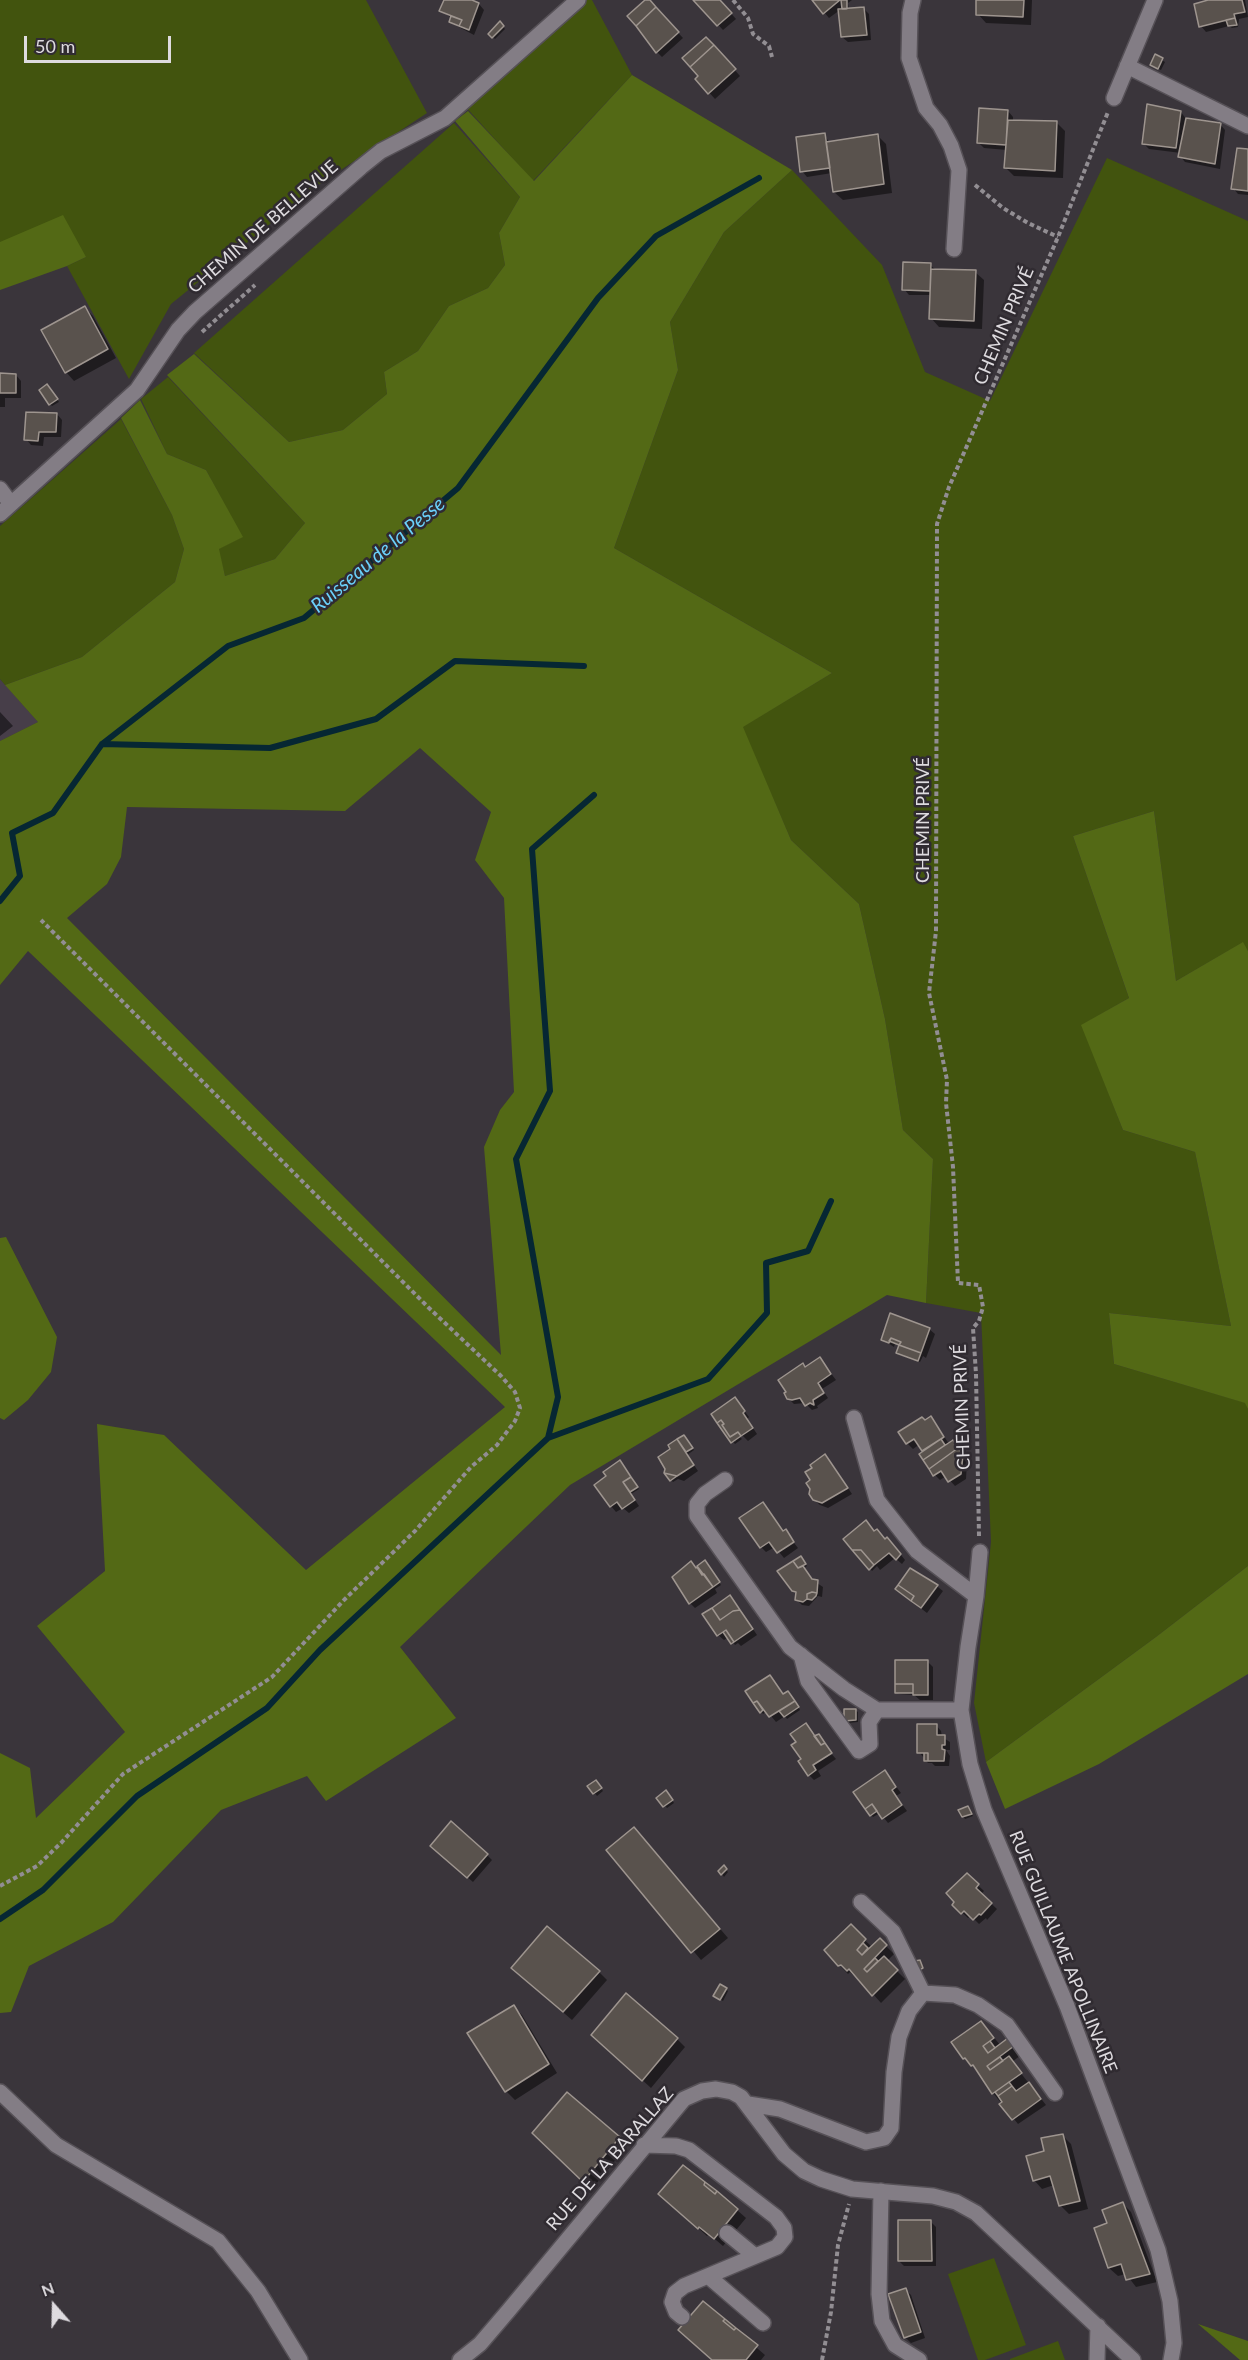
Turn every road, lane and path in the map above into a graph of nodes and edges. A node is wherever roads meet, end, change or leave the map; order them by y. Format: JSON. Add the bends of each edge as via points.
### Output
{"nodes":[{"id":1,"x":733,"y":0,"type":"edge"},
{"id":2,"x":913,"y":0,"type":"edge"},
{"id":3,"x":1155,"y":0,"type":"edge"},
{"id":4,"x":573,"y":2,"type":"edge"},
{"id":5,"x":771,"y":57,"type":"dead end"},
{"id":6,"x":1127,"y":66,"type":"junction"},
{"id":7,"x":1114,"y":98,"type":"joint"},
{"id":8,"x":1248,"y":126,"type":"edge"},
{"id":9,"x":959,"y":170,"type":"junction"},
{"id":10,"x":1058,"y":237,"type":"junction"},
{"id":11,"x":954,"y":249,"type":"dead end"},
{"id":12,"x":0,"y":489,"type":"edge"},
{"id":13,"x":6,"y":509,"type":"edge"},
{"id":14,"x":41,"y":920,"type":"dead end"},
{"id":15,"x":854,"y":1418,"type":"dead end"},
{"id":16,"x":725,"y":1480,"type":"dead end"},
{"id":17,"x":980,"y":1552,"type":"joint"},
{"id":18,"x":976,"y":1596,"type":"junction"},
{"id":19,"x":801,"y":1655,"type":"junction"},
{"id":20,"x":877,"y":1710,"type":"junction"},
{"id":21,"x":961,"y":1710,"type":"junction"},
{"id":22,"x":0,"y":1886,"type":"edge"},
{"id":23,"x":861,"y":1902,"type":"dead end"},
{"id":24,"x":923,"y":1994,"type":"junction"},
{"id":25,"x":0,"y":2092,"type":"edge"},
{"id":26,"x":1055,"y":2093,"type":"dead end"},
{"id":27,"x":748,"y":2104,"type":"junction"},
{"id":28,"x":644,"y":2145,"type":"junction"},
{"id":29,"x":852,"y":2189,"type":"junction"},
{"id":30,"x":881,"y":2191,"type":"junction"},
{"id":31,"x":727,"y":2233,"type":"dead end"},
{"id":32,"x":755,"y":2256,"type":"junction"},
{"id":33,"x":708,"y":2276,"type":"junction"},
{"id":34,"x":682,"y":2317,"type":"dead end"},
{"id":35,"x":763,"y":2324,"type":"dead end"},
{"id":36,"x":1098,"y":2326,"type":"junction"},
{"id":37,"x":300,"y":2360,"type":"edge"},
{"id":38,"x":460,"y":2360,"type":"edge"},
{"id":39,"x":822,"y":2360,"type":"edge"},
{"id":40,"x":920,"y":2360,"type":"edge"},
{"id":41,"x":1097,"y":2360,"type":"edge"},
{"id":42,"x":1133,"y":2360,"type":"edge"},
{"id":43,"x":1171,"y":2360,"type":"edge"}],
"edges":[{"from":1,"to":5,"type":"path","via":[[748,18],[753,34],[769,46]]},
{"from":2,"to":9,"type":"street","via":[[909,58],[926,108],[940,125]]},
{"from":3,"to":6,"type":"street"},
{"from":4,"to":13,"type":"street","name":"CHEMIN DE BELLEVUE","via":[[445,118],[381,151],[195,312],[137,390]]},
{"from":6,"to":7,"type":"street"},
{"from":6,"to":8,"type":"street"},
{"from":7,"to":10,"type":"path","name":"CHEMIN PRIVÉ"},
{"from":9,"to":10,"type":"path","via":[[1003,208]]},
{"from":9,"to":11,"type":"street"},
{"from":10,"to":17,"type":"path","name":"CHEMIN PRIVÉ","via":[[949,487],[937,524],[936,931],[929,993],[947,1080],[958,1283],[979,1285],[982,1307],[973,1328]]},
{"from":12,"to":13,"type":"street"},
{"from":14,"to":22,"type":"path","via":[[501,1376],[515,1392],[519,1408],[497,1445],[471,1467],[415,1531],[272,1677],[123,1774],[37,1866]]},
{"from":15,"to":18,"type":"street","via":[[878,1500],[917,1551]]},
{"from":16,"to":19,"type":"street","via":[[697,1504],[697,1516],[790,1647]]},
{"from":17,"to":18,"type":"street","name":"RUE GUILLAUME APOLLINAIRE"},
{"from":18,"to":21,"type":"street","name":"RUE GUILLAUME APOLLINAIRE"},
{"from":19,"to":20,"type":"street"},
{"from":19,"to":20,"type":"street","via":[[808,1681],[859,1751],[870,1744],[869,1722]]},
{"from":20,"to":21,"type":"street"},
{"from":21,"to":43,"type":"street","name":"RUE GUILLAUME APOLLINAIRE","via":[[970,1764],[984,1810],[1067,2006],[1158,2250],[1170,2301],[1174,2343]]},
{"from":23,"to":24,"type":"street","via":[[893,1932]]},
{"from":24,"to":26,"type":"street","via":[[955,1995],[1007,2025]]},
{"from":24,"to":27,"type":"street","via":[[909,2011],[899,2037],[891,2128],[884,2138],[866,2142],[780,2109]]},
{"from":25,"to":37,"type":"street","via":[[56,2145],[218,2241],[258,2291]]},
{"from":27,"to":28,"type":"street","name":"RUE DE LA BARALLAZ","via":[[732,2092],[702,2091],[684,2100]]},
{"from":27,"to":29,"type":"street","name":"RUE DE LA BARALLAZ","via":[[784,2154],[804,2171]]},
{"from":28,"to":32,"type":"street","via":[[689,2150],[776,2217],[785,2237],[777,2247]]},
{"from":28,"to":38,"type":"street","name":"RUE DE LA BARALLAZ","via":[[480,2344]]},
{"from":29,"to":30,"type":"street","name":"RUE DE LA BARALLAZ"},
{"from":29,"to":39,"type":"path","via":[[838,2245]]},
{"from":30,"to":36,"type":"street","name":"RUE DE LA BARALLAZ","via":[[933,2196],[976,2213]]},
{"from":30,"to":40,"type":"street","via":[[882,2321],[895,2344]]},
{"from":31,"to":32,"type":"street"},
{"from":32,"to":33,"type":"street"},
{"from":33,"to":34,"type":"street","via":[[675,2293],[672,2302]]},
{"from":33,"to":35,"type":"street"},
{"from":36,"to":41,"type":"street"},
{"from":36,"to":42,"type":"street","name":"RUE DE LA BARALLAZ"}]}
